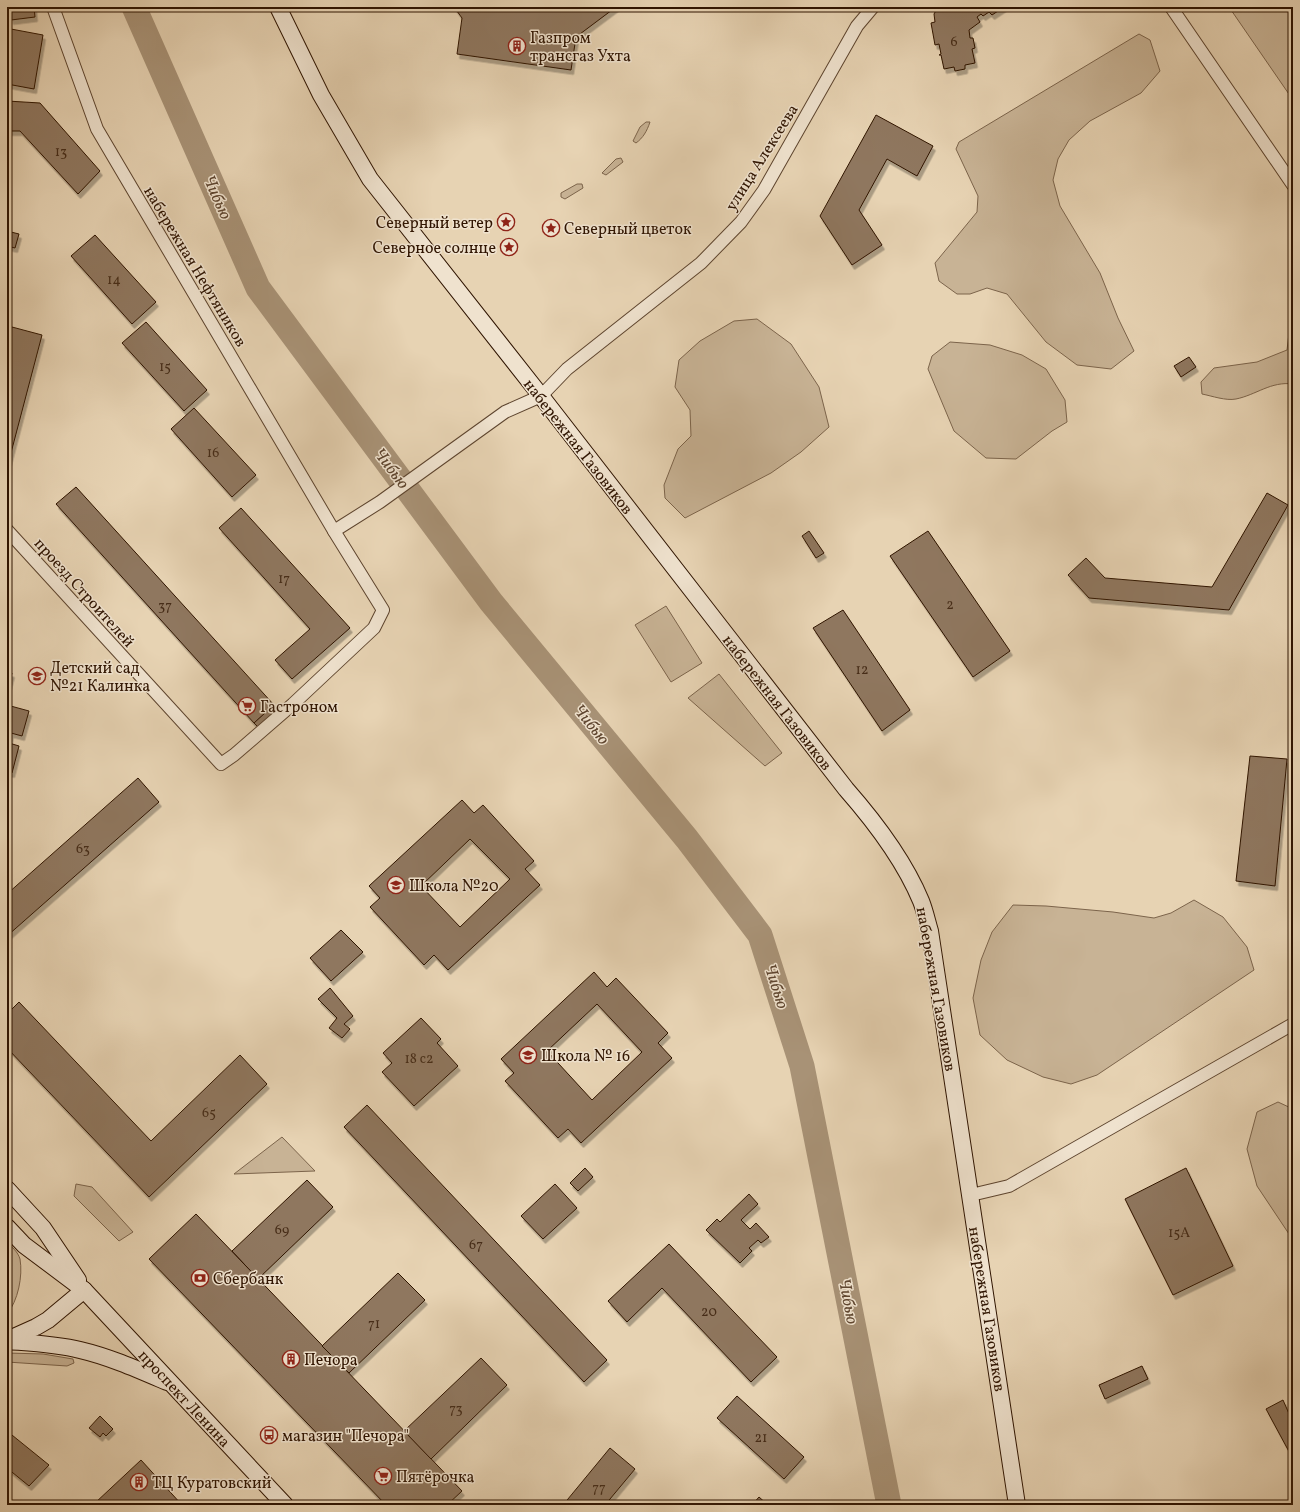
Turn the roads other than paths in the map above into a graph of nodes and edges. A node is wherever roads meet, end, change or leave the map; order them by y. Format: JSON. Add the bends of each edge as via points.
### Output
{"nodes":[{"id":1,"x":53,"y":7,"type":"edge"},
{"id":2,"x":278,"y":7,"type":"edge"},
{"id":3,"x":873,"y":7,"type":"edge"},
{"id":4,"x":1171,"y":7,"type":"edge"},
{"id":5,"x":1293,"y":185,"type":"edge"},
{"id":6,"x":541,"y":396,"type":"junction"},
{"id":7,"x":7,"y":530,"type":"edge"},
{"id":8,"x":334,"y":531,"type":"junction"},
{"id":9,"x":293,"y":704,"type":"joint"},
{"id":10,"x":1293,"y":1024,"type":"edge"},
{"id":11,"x":7,"y":1189,"type":"edge"},
{"id":12,"x":971,"y":1194,"type":"junction"},
{"id":13,"x":7,"y":1227,"type":"edge"},
{"id":14,"x":84,"y":1290,"type":"junction"},
{"id":15,"x":7,"y":1341,"type":"edge"},
{"id":16,"x":173,"y":1385,"type":"junction"},
{"id":17,"x":285,"y":1505,"type":"edge"},
{"id":18,"x":1017,"y":1505,"type":"edge"}],
"edges":[{"from":1,"to":8,"type":"street","name":"набережная Нефтяников","via":[[97,129]]},
{"from":2,"to":6,"type":"main road","name":"набережная Газовиков","via":[[321,95],[370,180]]},
{"from":3,"to":6,"type":"street","name":"улица Алексеева","via":[[857,26],[764,190],[741,222],[701,263],[567,369]]},
{"from":4,"to":5,"type":"street"},
{"from":6,"to":8,"type":"street","via":[[505,412],[380,502]]},
{"from":6,"to":12,"type":"main road","name":"набережная Газовиков","via":[[865,811],[897,856],[922,902],[930,931]]},
{"from":7,"to":9,"type":"street","name":"проезд Строителей","via":[[221,764]]},
{"from":8,"to":9,"type":"street","name":"набережная Нефтяников","via":[[383,610],[374,628]]},
{"from":10,"to":12,"type":"street","via":[[1009,1186]]},
{"from":11,"to":14,"type":"main road","name":"проспект Ленина","via":[[43,1228]]},
{"from":12,"to":18,"type":"main road","name":"набережная Газовиков"},
{"from":13,"to":14,"type":"main road","name":"проспект Ленина","via":[[24,1245]]},
{"from":14,"to":15,"type":"main road","via":[[48,1320]]},
{"from":14,"to":16,"type":"main road","name":"проспект Ленина"},
{"from":15,"to":16,"type":"main road","via":[[81,1350],[115,1360]]},
{"from":16,"to":17,"type":"main road","name":"проспект Ленина"}]}
